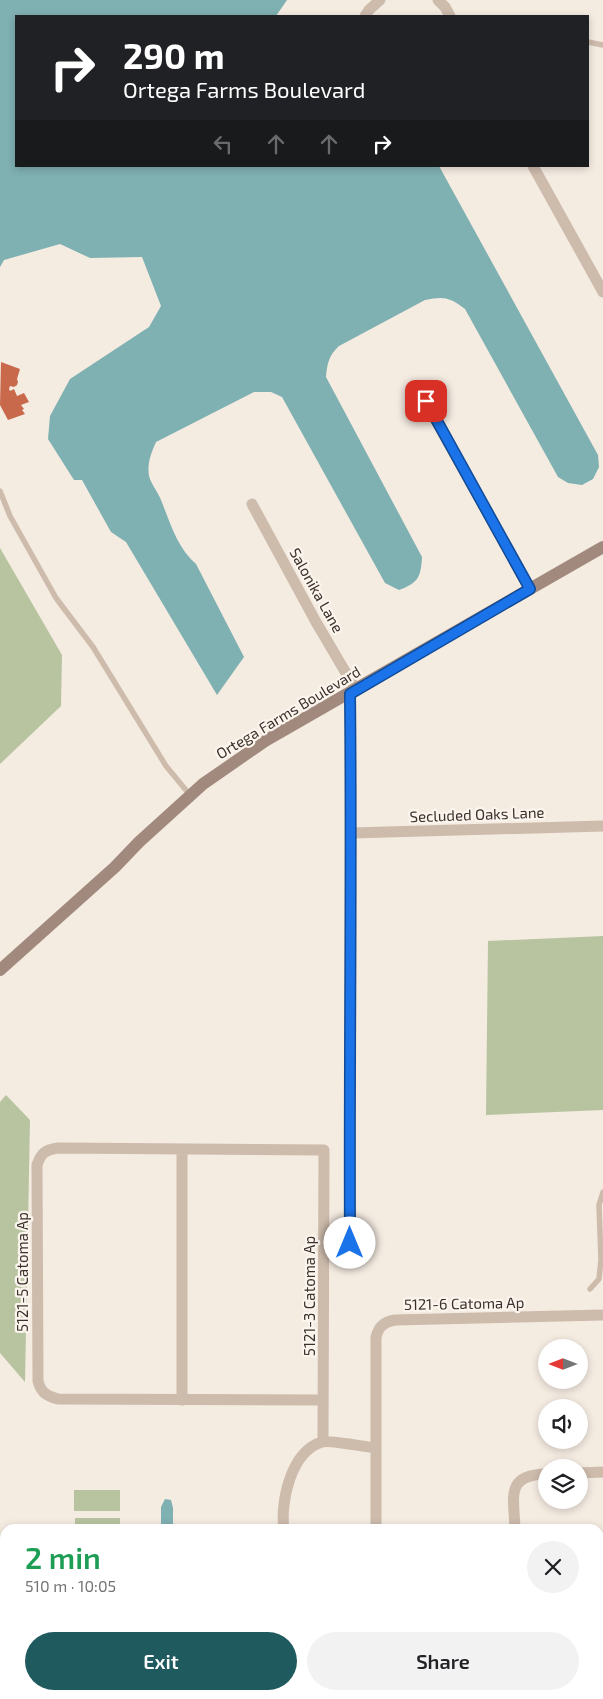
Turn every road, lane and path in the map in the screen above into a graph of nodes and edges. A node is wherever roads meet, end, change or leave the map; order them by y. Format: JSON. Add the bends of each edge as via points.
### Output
{"nodes":[{"id":1,"x":380,"y":0,"type":"edge"},
{"id":2,"x":438,"y":0,"type":"edge"},
{"id":3,"x":366,"y":15,"type":"edge"},
{"id":4,"x":449,"y":15,"type":"edge"},
{"id":5,"x":589,"y":42,"type":"edge"},
{"id":6,"x":603,"y":45,"type":"edge"},
{"id":7,"x":533,"y":167,"type":"edge"},
{"id":8,"x":603,"y":292,"type":"edge"},
{"id":9,"x":426,"y":401,"type":"dead end"},
{"id":10,"x":0,"y":491,"type":"edge"},
{"id":11,"x":252,"y":504,"type":"dead end"},
{"id":12,"x":603,"y":547,"type":"edge"},
{"id":13,"x":530,"y":589,"type":"junction"},
{"id":14,"x":353,"y":692,"type":"junction"},
{"id":15,"x":190,"y":795,"type":"junction"},
{"id":16,"x":603,"y":826,"type":"edge"},
{"id":17,"x":352,"y":833,"type":"junction"},
{"id":18,"x":0,"y":970,"type":"edge"},
{"id":19,"x":182,"y":1150,"type":"junction"},
{"id":20,"x":324,"y":1150,"type":"joint"},
{"id":21,"x":603,"y":1192,"type":"edge"},
{"id":22,"x":351,"y":1261,"type":"dead end"},
{"id":23,"x":590,"y":1288,"type":"dead end"},
{"id":24,"x":603,"y":1315,"type":"edge"},
{"id":25,"x":182,"y":1400,"type":"junction"},
{"id":26,"x":323,"y":1400,"type":"junction"},
{"id":27,"x":323,"y":1442,"type":"junction"},
{"id":28,"x":376,"y":1448,"type":"junction"},
{"id":29,"x":603,"y":1472,"type":"edge"},
{"id":30,"x":588,"y":1473,"type":"edge"},
{"id":31,"x":538,"y":1474,"type":"edge"},
{"id":32,"x":284,"y":1524,"type":"edge"},
{"id":33,"x":376,"y":1524,"type":"edge"},
{"id":34,"x":515,"y":1524,"type":"edge"}],
"edges":[{"from":1,"to":3,"type":"street"},
{"from":2,"to":4,"type":"street"},
{"from":5,"to":6,"type":"lane"},
{"from":7,"to":8,"type":"street"},
{"from":9,"to":13,"type":"street"},
{"from":10,"to":15,"type":"lane","via":[[10,516],[56,598],[93,647],[166,766]]},
{"from":11,"to":14,"type":"street","name":"Salonika Lane"},
{"from":12,"to":13,"type":"street","name":"Ortega Farms Boulevard"},
{"from":13,"to":14,"type":"street","name":"Ortega Farms Boulevard"},
{"from":14,"to":15,"type":"street","name":"Ortega Farms Boulevard","via":[[265,741]]},
{"from":14,"to":17,"type":"street"},
{"from":15,"to":18,"type":"street","name":"Ortega Farms Boulevard"},
{"from":16,"to":17,"type":"street","name":"Secluded Oaks Lane"},
{"from":17,"to":22,"type":"street"},
{"from":19,"to":20,"type":"street","name":"5121-5 Catoma Ap"},
{"from":19,"to":25,"type":"street"},
{"from":19,"to":25,"type":"street","name":"5121-5 Catoma Ap","via":[[58,1148],[47,1150],[37,1165],[40,1390],[58,1399]]},
{"from":20,"to":26,"type":"street","name":"5121-3 Catoma Ap"},
{"from":21,"to":23,"type":"lane","via":[[599,1205],[599,1279]]},
{"from":24,"to":28,"type":"street","name":"5121-6 Catoma Ap","via":[[386,1322],[376,1337]]},
{"from":25,"to":26,"type":"street","name":"5121-5 Catoma Ap"},
{"from":26,"to":27,"type":"street","name":"5121-3 Catoma Ap"},
{"from":27,"to":28,"type":"street"},
{"from":27,"to":32,"type":"street","via":[[297,1462],[283,1503]]},
{"from":28,"to":33,"type":"street","name":"5121-6 Catoma Ap"},
{"from":29,"to":30,"type":"street"},
{"from":31,"to":34,"type":"street","via":[[523,1478],[517,1484],[514,1492]]}]}
